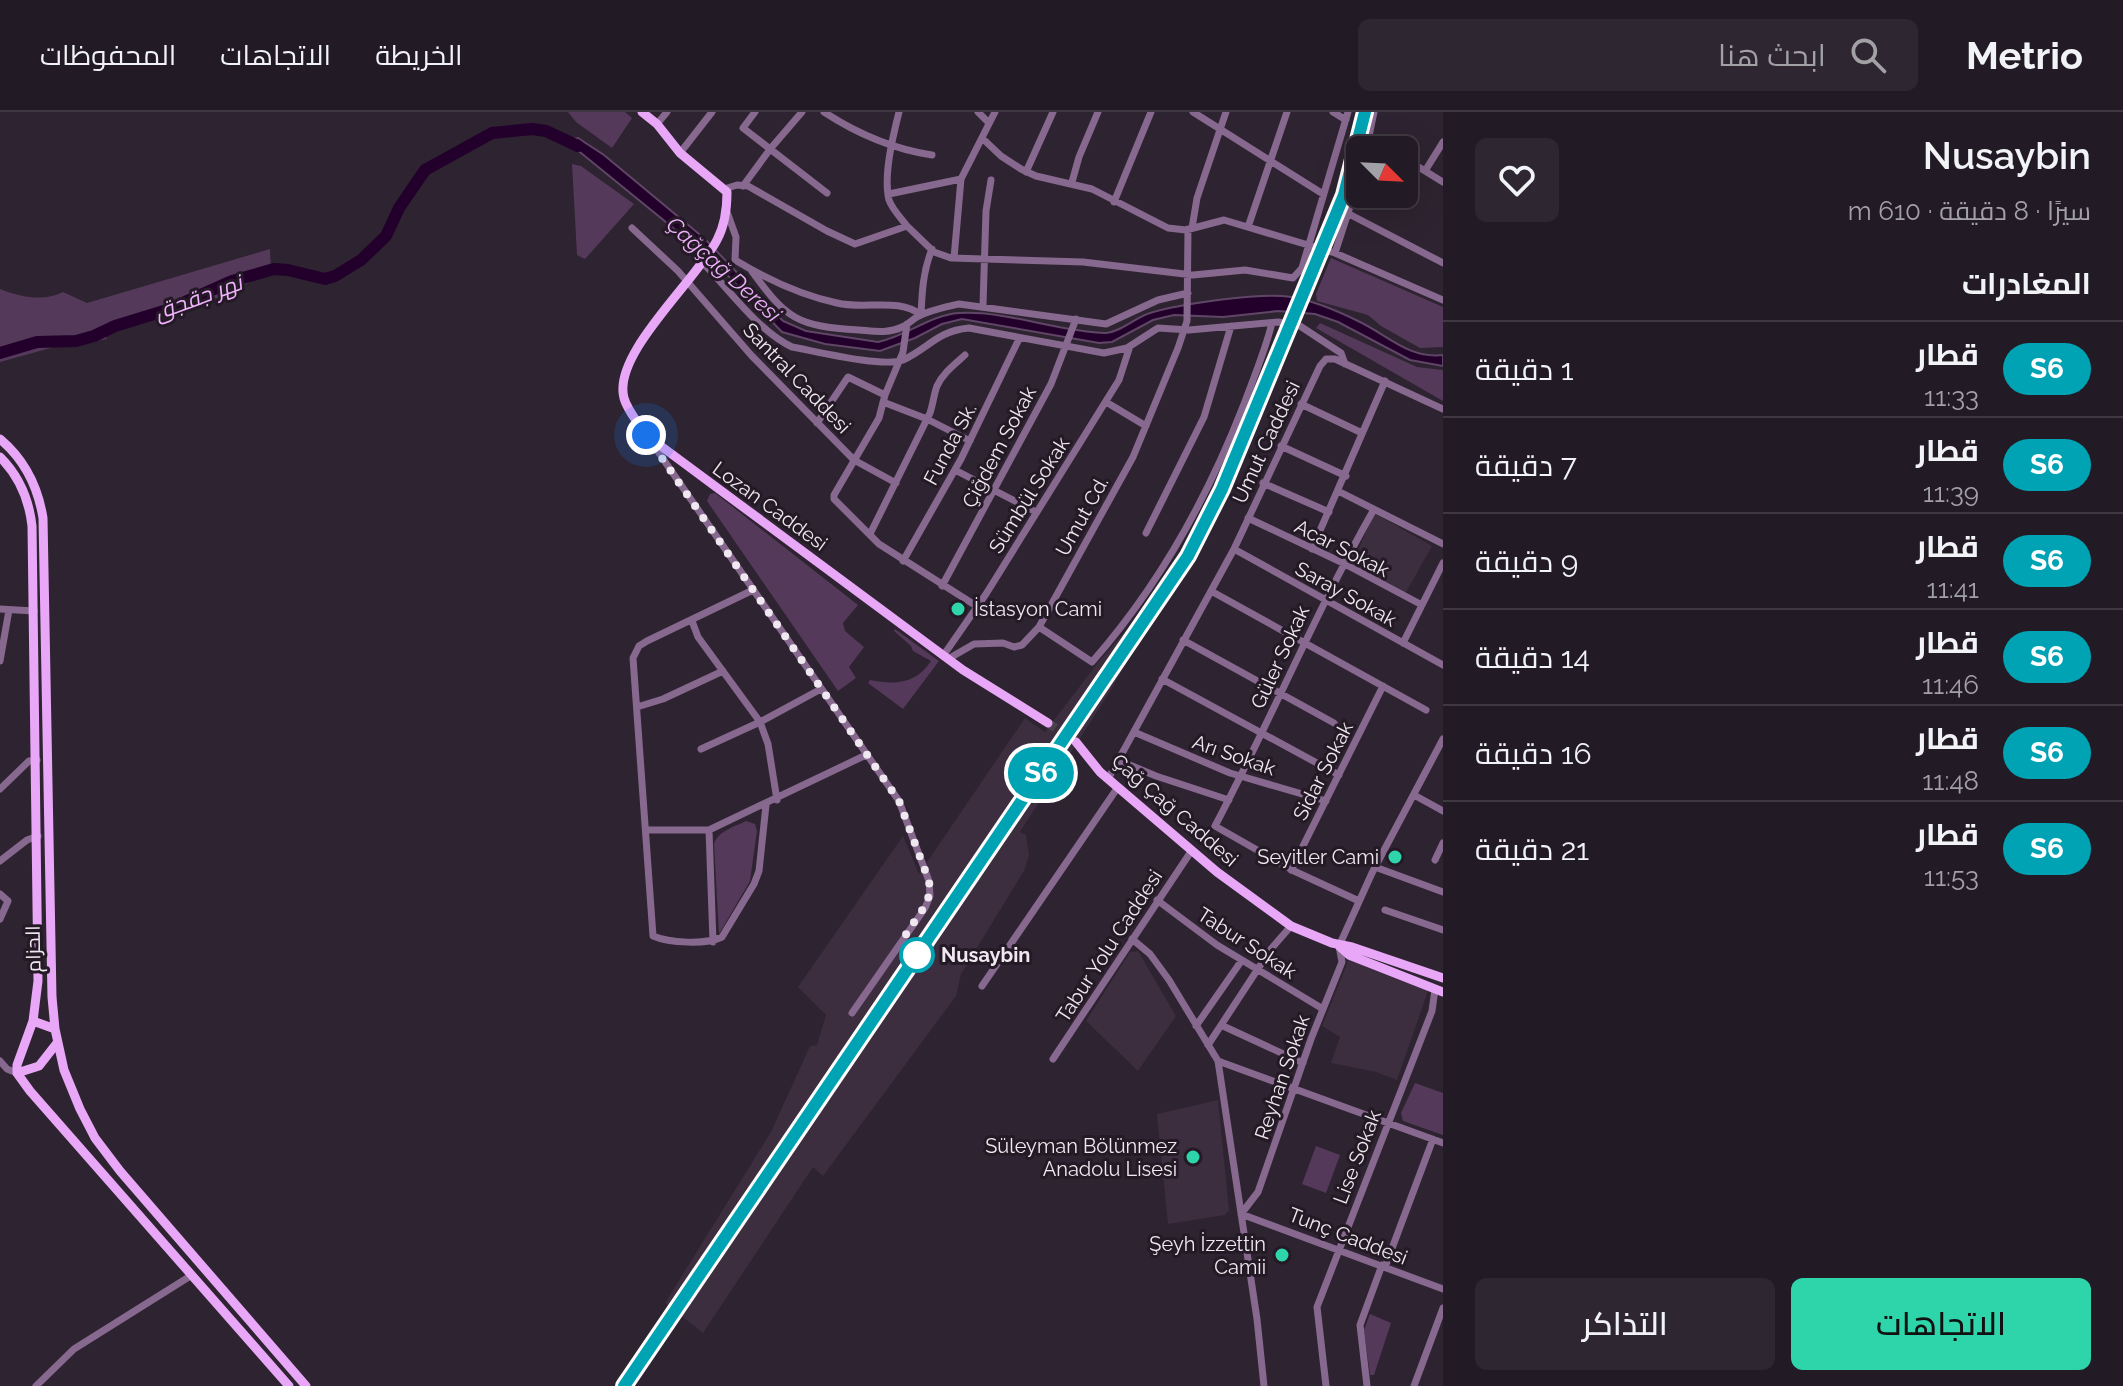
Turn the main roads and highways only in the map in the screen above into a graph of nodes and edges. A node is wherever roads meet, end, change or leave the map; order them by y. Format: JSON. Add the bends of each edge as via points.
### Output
{"nodes":[{"id":1,"x":642,"y":112,"type":"edge"},
{"id":2,"x":0,"y":439,"type":"edge"},
{"id":3,"x":0,"y":457,"type":"edge"},
{"id":4,"x":34,"y":613,"type":"junction"},
{"id":5,"x":47,"y":616,"type":"junction"},
{"id":6,"x":1048,"y":723,"type":"tunnel mouth"},
{"id":7,"x":1076,"y":742,"type":"tunnel mouth"},
{"id":8,"x":1339,"y":946,"type":"junction"},
{"id":9,"x":1443,"y":978,"type":"edge"},
{"id":10,"x":1439,"y":990,"type":"edge"},
{"id":11,"x":33,"y":1021,"type":"junction"},
{"id":12,"x":55,"y":1029,"type":"junction"},
{"id":13,"x":57,"y":1043,"type":"junction"},
{"id":14,"x":17,"y":1073,"type":"junction"},
{"id":15,"x":289,"y":1386,"type":"edge"},
{"id":16,"x":306,"y":1386,"type":"edge"}],
"edges":[{"from":1,"to":6,"type":"main road","name":"Lozan Caddesi","via":[[727,192],[727,212],[717,240],[631,356],[622,379],[624,399],[646,435],[946,658]]},
{"from":2,"to":5,"type":"main road","name":"الحزام","via":[[21,460],[41,503]]},
{"from":3,"to":4,"type":"main road","name":"الحزام","via":[[21,484],[31,516]]},
{"from":4,"to":5,"type":"main road"},
{"from":4,"to":11,"type":"main road","name":"الحزام","via":[[38,981]]},
{"from":5,"to":12,"type":"main road","name":"الحزام"},
{"from":7,"to":8,"type":"main road","name":"Çağ Çağ Caddesi","via":[[1100,772],[1217,872],[1291,926]]},
{"from":8,"to":9,"type":"main road"},
{"from":8,"to":10,"type":"main road","via":[[1349,955]]},
{"from":11,"to":12,"type":"main road"},
{"from":11,"to":14,"type":"main road","name":"الحزام"},
{"from":12,"to":13,"type":"main road","name":"الحزام"},
{"from":13,"to":14,"type":"main road","via":[[39,1066]]},
{"from":13,"to":16,"type":"main road","name":"الحزام","via":[[80,1109],[107,1154]]},
{"from":14,"to":15,"type":"main road"}]}
